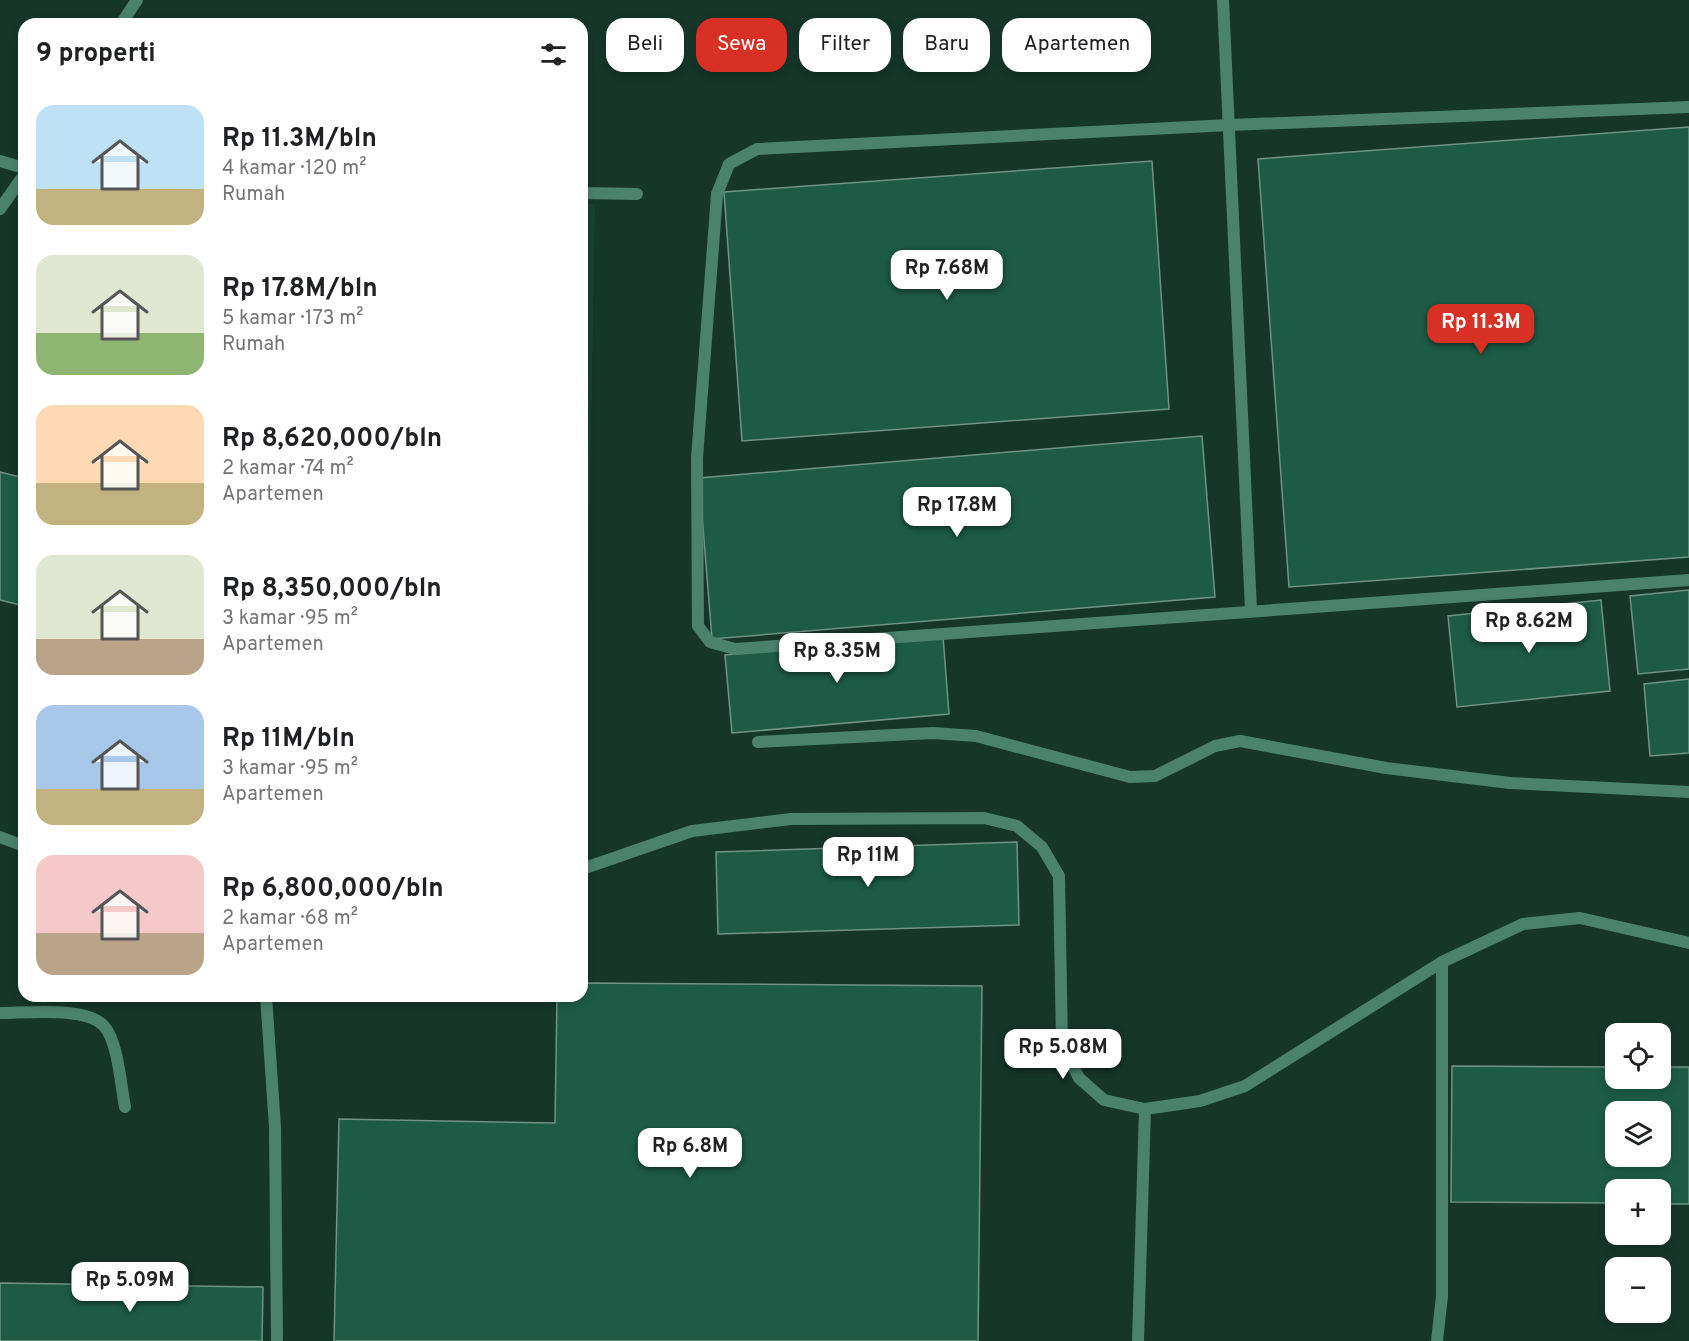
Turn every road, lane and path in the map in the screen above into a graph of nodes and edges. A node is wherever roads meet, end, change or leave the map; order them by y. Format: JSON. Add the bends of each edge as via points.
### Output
{"nodes":[{"id":1,"x":137,"y":0,"type":"edge"},
{"id":2,"x":1223,"y":0,"type":"edge"},
{"id":3,"x":125,"y":18,"type":"edge"},
{"id":4,"x":1689,"y":106,"type":"edge"},
{"id":5,"x":1230,"y":125,"type":"junction"},
{"id":6,"x":0,"y":161,"type":"edge"},
{"id":7,"x":18,"y":166,"type":"edge"},
{"id":8,"x":18,"y":184,"type":"edge"},
{"id":9,"x":588,"y":193,"type":"edge"},
{"id":10,"x":637,"y":194,"type":"dead end"},
{"id":11,"x":0,"y":209,"type":"edge"},
{"id":12,"x":1689,"y":580,"type":"edge"},
{"id":13,"x":1251,"y":610,"type":"junction"},
{"id":14,"x":758,"y":742,"type":"dead end"},
{"id":15,"x":1689,"y":792,"type":"edge"},
{"id":16,"x":0,"y":837,"type":"edge"},
{"id":17,"x":18,"y":844,"type":"edge"},
{"id":18,"x":588,"y":866,"type":"edge"},
{"id":19,"x":1689,"y":943,"type":"edge"},
{"id":20,"x":1442,"y":962,"type":"junction"},
{"id":21,"x":266,"y":1002,"type":"edge"},
{"id":22,"x":0,"y":1012,"type":"edge"},
{"id":23,"x":124,"y":1107,"type":"dead end"},
{"id":24,"x":1145,"y":1109,"type":"junction"},
{"id":25,"x":277,"y":1341,"type":"edge"},
{"id":26,"x":1138,"y":1341,"type":"edge"},
{"id":27,"x":1437,"y":1341,"type":"edge"}],
"edges":[{"from":1,"to":3,"type":"street"},
{"from":2,"to":5,"type":"street"},
{"from":4,"to":5,"type":"street"},
{"from":5,"to":13,"type":"street"},
{"from":5,"to":13,"type":"street","via":[[757,149],[729,164],[717,194],[698,447],[698,626],[710,642],[735,649]]},
{"from":6,"to":7,"type":"street"},
{"from":8,"to":11,"type":"street"},
{"from":9,"to":10,"type":"street"},
{"from":12,"to":13,"type":"street"},
{"from":14,"to":15,"type":"street","via":[[933,733],[976,736],[1130,777],[1155,776],[1215,746],[1240,741],[1386,768],[1510,783]]},
{"from":16,"to":17,"type":"street"},
{"from":18,"to":24,"type":"street","via":[[692,831],[791,819],[984,818],[1017,826],[1042,847],[1059,876],[1062,1045],[1079,1078],[1104,1101]]},
{"from":19,"to":20,"type":"street","via":[[1580,918],[1551,919],[1523,924]]},
{"from":20,"to":24,"type":"street","via":[[1245,1086],[1200,1101]]},
{"from":20,"to":27,"type":"street","via":[[1442,1296]]},
{"from":21,"to":25,"type":"street","via":[[275,1127]]},
{"from":22,"to":23,"type":"street","via":[[67,1013],[104,1026],[114,1047]]},
{"from":24,"to":26,"type":"street"}]}
